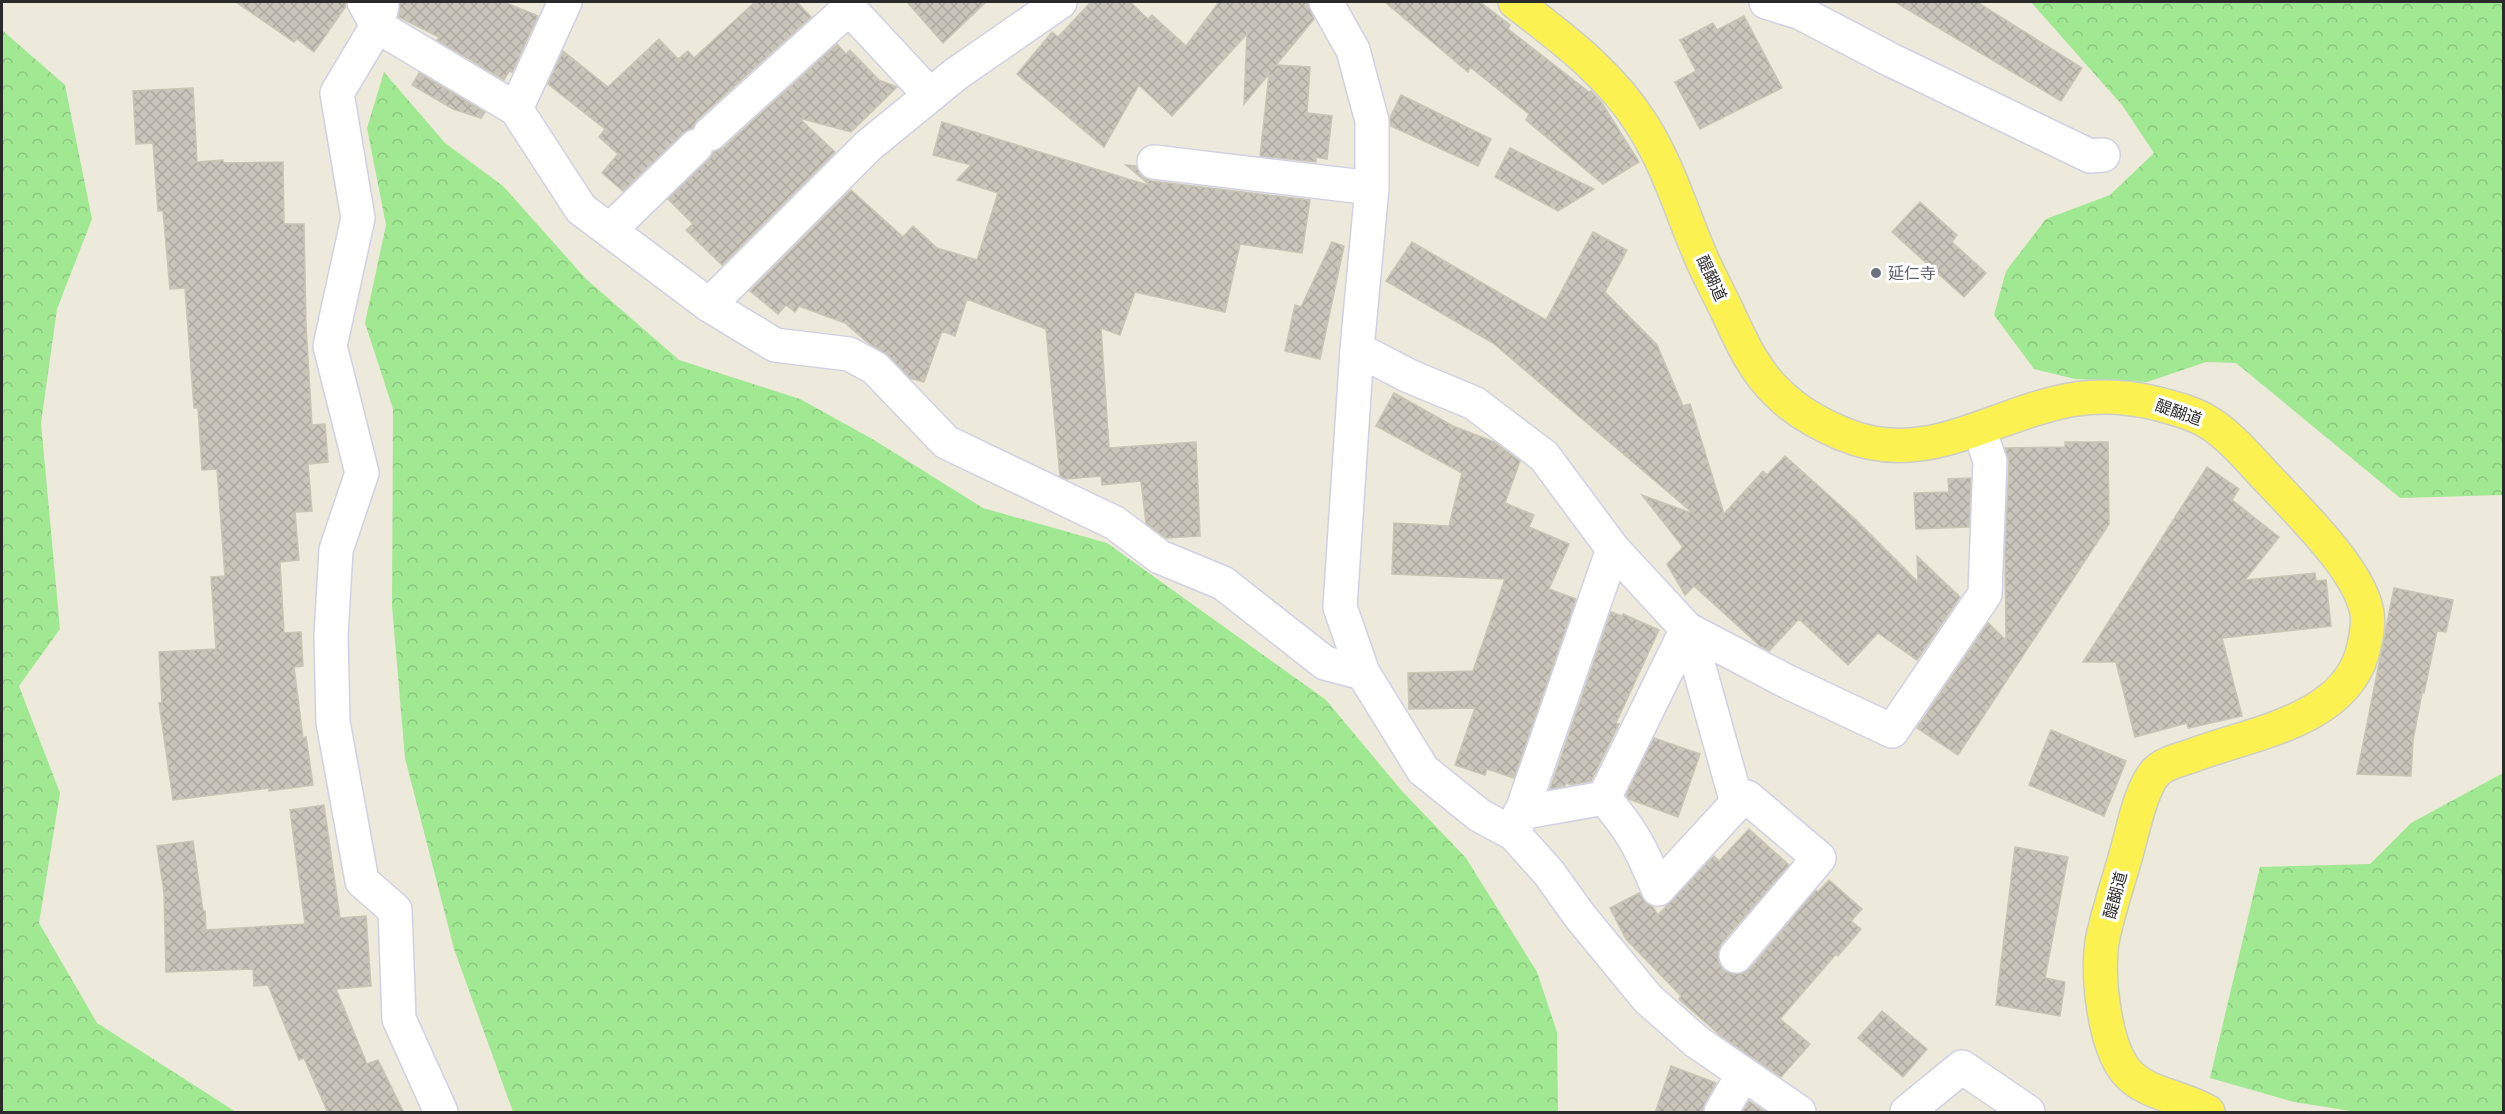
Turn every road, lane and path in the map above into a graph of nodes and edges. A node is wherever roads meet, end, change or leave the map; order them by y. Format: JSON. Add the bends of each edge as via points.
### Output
{"nodes":[{"id":1,"x":565,"y":2,"type":"edge"},
{"id":2,"x":1060,"y":2,"type":"edge"},
{"id":3,"x":1326,"y":2,"type":"edge"},
{"id":4,"x":1515,"y":2,"type":"edge"},
{"id":5,"x":1766,"y":2,"type":"edge"},
{"id":6,"x":375,"y":10,"type":"edge"},
{"id":7,"x":930,"y":95,"type":"junction"},
{"id":8,"x":516,"y":109,"type":"junction"},
{"id":9,"x":2103,"y":155,"type":"dead end"},
{"id":10,"x":1154,"y":162,"type":"dead end"},
{"id":11,"x":1372,"y":188,"type":"junction"},
{"id":12,"x":610,"y":230,"type":"junction"},
{"id":13,"x":709,"y":305,"type":"junction"},
{"id":14,"x":1356,"y":349,"type":"junction"},
{"id":15,"x":1980,"y":429,"type":"junction"},
{"id":16,"x":1613,"y":549,"type":"junction"},
{"id":17,"x":1696,"y":634,"type":"junction"},
{"id":18,"x":1363,"y":673,"type":"junction"},
{"id":19,"x":1604,"y":798,"type":"junction"},
{"id":20,"x":1737,"y":803,"type":"junction"},
{"id":21,"x":1517,"y":824,"type":"junction"},
{"id":22,"x":1736,"y":956,"type":"dead end"},
{"id":23,"x":1743,"y":1074,"type":"junction"},
{"id":24,"x":441,"y":1113,"type":"edge"},
{"id":25,"x":1721,"y":1113,"type":"edge"},
{"id":26,"x":1799,"y":1113,"type":"edge"},
{"id":27,"x":1907,"y":1113,"type":"edge"},
{"id":28,"x":2028,"y":1113,"type":"edge"},
{"id":29,"x":2208,"y":1113,"type":"edge"}],
"edges":[{"from":1,"to":8,"type":"street"},
{"from":2,"to":7,"type":"street"},
{"from":3,"to":11,"type":"street","via":[[1353,50],[1370,111]]},
{"from":4,"to":15,"type":"main road","name":"醍醐道","via":[[1574,48],[1623,95],[1664,160],[1703,262],[1749,357],[1778,394],[1809,417],[1864,443],[1934,444]]},
{"from":5,"to":9,"type":"street","via":[[1801,13],[2090,156]]},
{"from":6,"to":8,"type":"street"},
{"from":6,"to":24,"type":"street","via":[[337,93],[358,218],[330,346],[362,473],[336,550],[331,636],[333,722],[362,881],[395,910],[399,1019]]},
{"from":7,"to":12,"type":"street","via":[[849,8]]},
{"from":7,"to":13,"type":"street","via":[[868,146]]},
{"from":8,"to":12,"type":"street","via":[[581,209]]},
{"from":10,"to":11,"type":"street"},
{"from":11,"to":14,"type":"street"},
{"from":12,"to":13,"type":"street"},
{"from":13,"to":18,"type":"street","via":[[775,345],[849,354],[875,368],[946,442],[1115,523],[1160,557],[1223,583],[1325,663]]},
{"from":14,"to":16,"type":"street","via":[[1474,404],[1517,434],[1544,456]]},
{"from":14,"to":18,"type":"street","via":[[1340,607]]},
{"from":15,"to":17,"type":"street","via":[[1990,461],[1985,594],[1892,730]]},
{"from":15,"to":29,"type":"main road","name":"醍醐道","via":[[2073,399],[2140,400],[2204,419],[2230,437],[2305,518],[2359,589],[2367,611],[2366,638],[2359,664],[2346,685],[2311,714],[2155,772],[2133,828],[2102,945],[2108,1028],[2117,1057],[2128,1074],[2142,1085]]},
{"from":16,"to":17,"type":"street"},
{"from":16,"to":21,"type":"street"},
{"from":17,"to":19,"type":"street"},
{"from":17,"to":20,"type":"street","via":[[1696,660]]},
{"from":18,"to":21,"type":"street","via":[[1423,770],[1479,815]]},
{"from":19,"to":20,"type":"street","via":[[1641,848],[1658,889]]},
{"from":19,"to":21,"type":"street"},
{"from":20,"to":22,"type":"street","via":[[1748,797],[1819,858]]},
{"from":21,"to":23,"type":"street","via":[[1579,915],[1648,999],[1697,1042]]},
{"from":23,"to":25,"type":"street"},
{"from":23,"to":26,"type":"street"},
{"from":27,"to":28,"type":"street","via":[[1962,1067]]}]}
